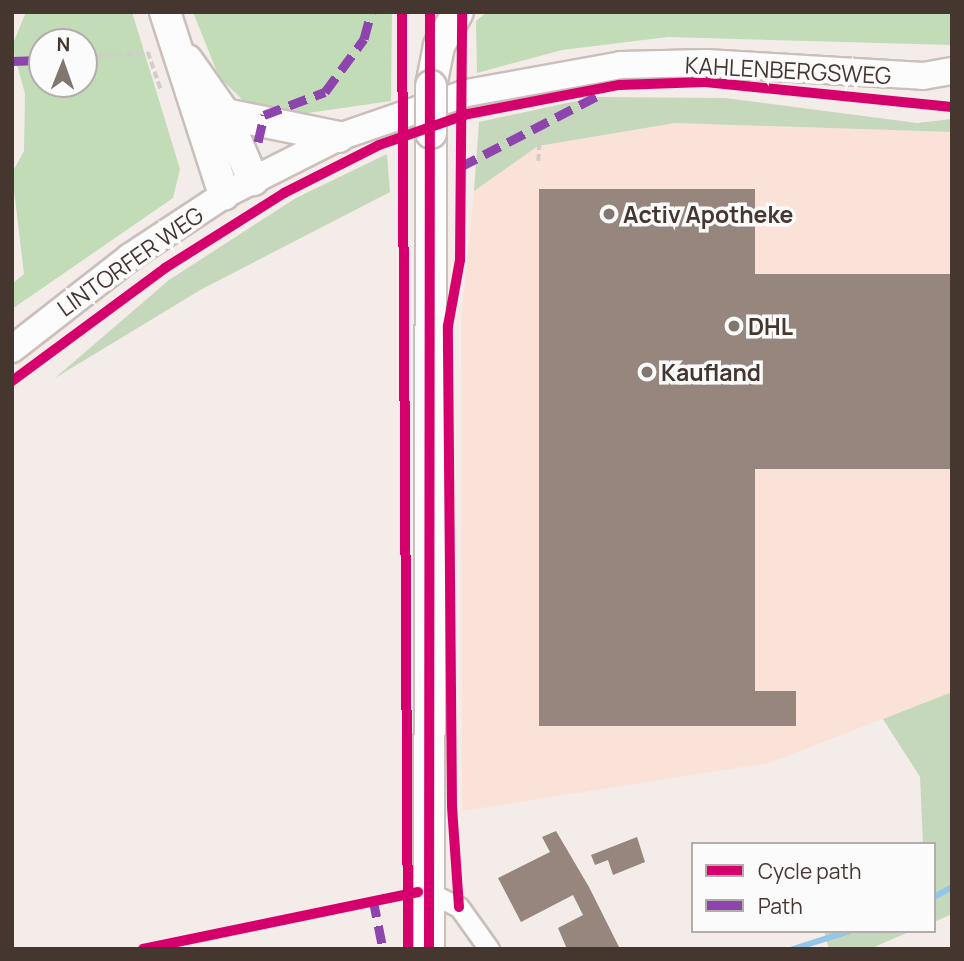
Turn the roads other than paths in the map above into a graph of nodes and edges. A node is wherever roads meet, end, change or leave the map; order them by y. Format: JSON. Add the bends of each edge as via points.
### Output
{"nodes":[{"id":1,"x":165,"y":12,"type":"edge"},
{"id":2,"x":430,"y":12,"type":"edge"},
{"id":3,"x":458,"y":12,"type":"edge"},
{"id":4,"x":181,"y":51,"type":"junction"},
{"id":5,"x":952,"y":71,"type":"edge"},
{"id":6,"x":923,"y":76,"type":"junction"},
{"id":7,"x":952,"y":85,"type":"edge"},
{"id":8,"x":431,"y":86,"type":"junction"},
{"id":9,"x":225,"y":114,"type":"junction"},
{"id":10,"x":339,"y":137,"type":"junction"},
{"id":11,"x":253,"y":180,"type":"junction"},
{"id":12,"x":224,"y":195,"type":"junction"},
{"id":13,"x":12,"y":349,"type":"edge"},
{"id":14,"x":428,"y":891,"type":"junction"},
{"id":15,"x":429,"y":949,"type":"edge"},
{"id":16,"x":489,"y":949,"type":"edge"}],
"edges":[{"from":1,"to":4,"type":"main road"},
{"from":2,"to":8,"type":"main road"},
{"from":3,"to":8,"type":"main road","via":[[439,46]]},
{"from":4,"to":9,"type":"main road"},
{"from":4,"to":12,"type":"main road","via":[[195,120]]},
{"from":5,"to":6,"type":"main road","name":"KAHLENBERGSWEG"},
{"from":6,"to":7,"type":"main road","name":"KAHLENBERGSWEG"},
{"from":6,"to":10,"type":"main road","name":"KAHLENBERGSWEG","via":[[706,63],[621,65],[467,93]]},
{"from":8,"to":14,"type":"main road","bridge":true},
{"from":9,"to":10,"type":"main road"},
{"from":9,"to":11,"type":"main road"},
{"from":10,"to":11,"type":"main road","name":"KAHLENBERGSWEG"},
{"from":11,"to":12,"type":"main road","name":"LINTORFER WEG"},
{"from":12,"to":13,"type":"main road","name":"LINTORFER WEG","via":[[130,257]]},
{"from":14,"to":15,"type":"main road"},
{"from":14,"to":16,"type":"street","via":[[458,907]]}]}
